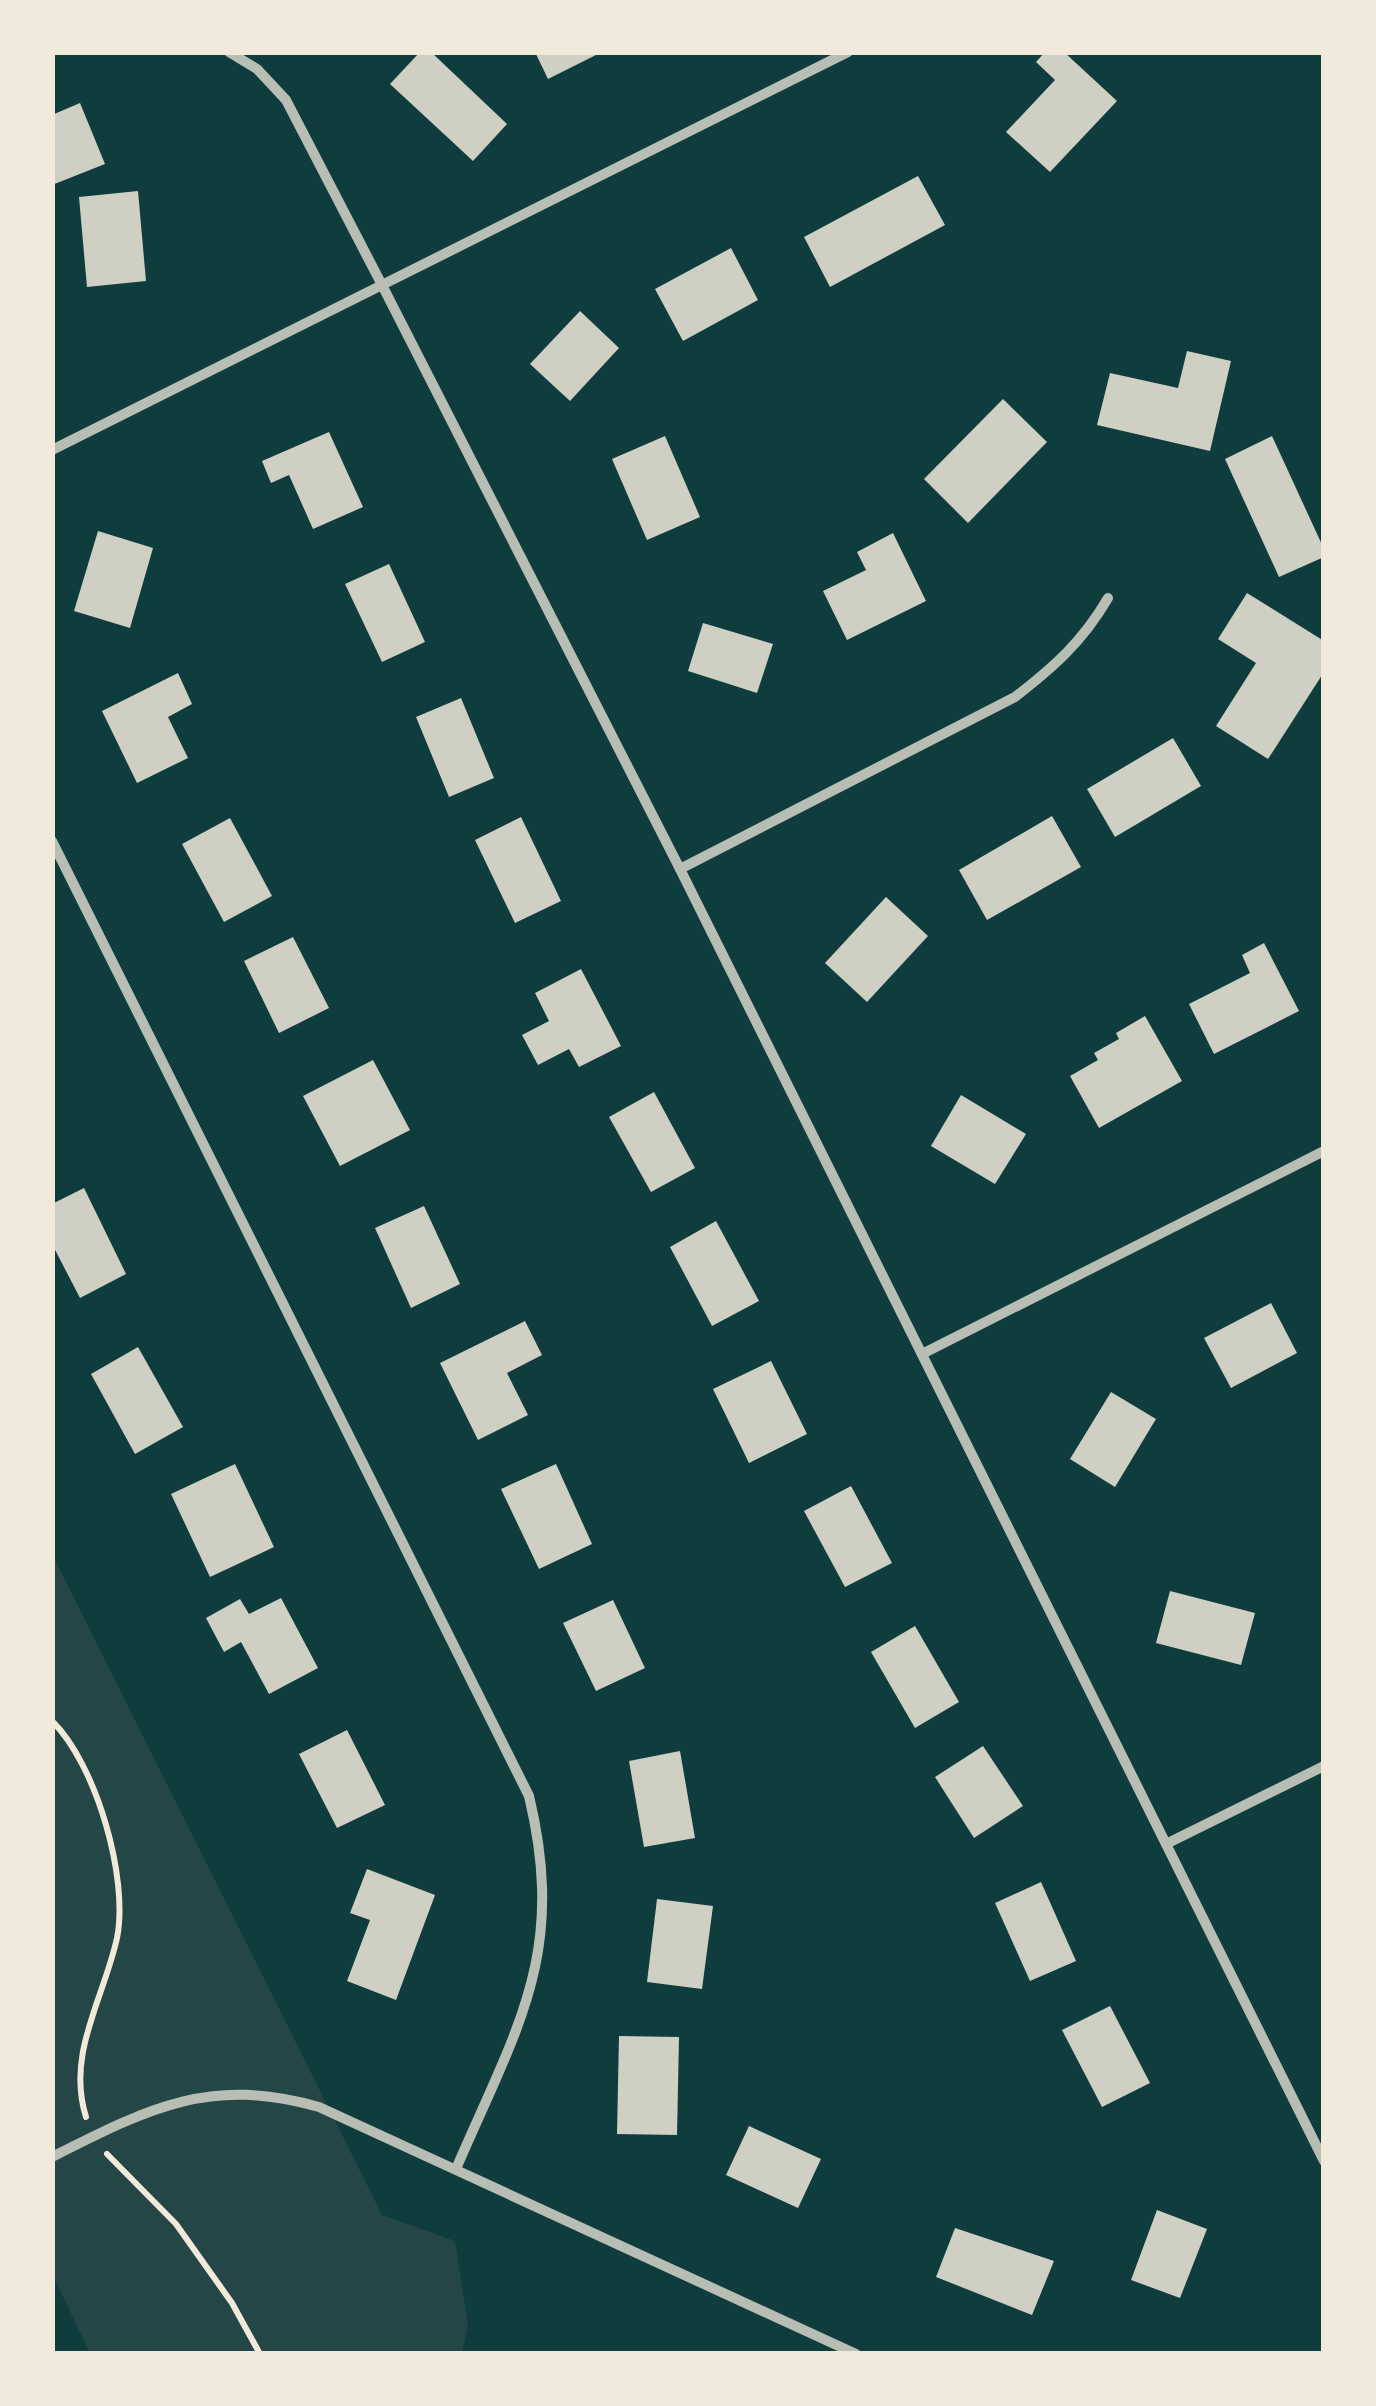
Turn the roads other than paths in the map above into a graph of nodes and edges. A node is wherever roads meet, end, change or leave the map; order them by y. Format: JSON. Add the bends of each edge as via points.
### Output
{"nodes":[{"id":1,"x":230,"y":52,"type":"edge"},
{"id":2,"x":848,"y":52,"type":"edge"},
{"id":3,"x":382,"y":285,"type":"junction"},
{"id":4,"x":52,"y":450,"type":"edge"},
{"id":5,"x":1108,"y":598,"type":"dead end"},
{"id":6,"x":52,"y":841,"type":"edge"},
{"id":7,"x":680,"y":869,"type":"junction"},
{"id":8,"x":1324,"y":1152,"type":"edge"},
{"id":9,"x":922,"y":1354,"type":"junction"},
{"id":10,"x":1324,"y":1766,"type":"edge"},
{"id":11,"x":1166,"y":1844,"type":"junction"},
{"id":12,"x":52,"y":2157,"type":"edge"},
{"id":13,"x":1324,"y":2161,"type":"edge"},
{"id":14,"x":456,"y":2168,"type":"junction"},
{"id":15,"x":856,"y":2354,"type":"edge"}],
"edges":[{"from":1,"to":3,"type":"street","via":[[286,100]]},
{"from":2,"to":3,"type":"street"},
{"from":3,"to":4,"type":"street"},
{"from":3,"to":7,"type":"street"},
{"from":5,"to":7,"type":"street","via":[[1058,665],[1015,697]]},
{"from":6,"to":14,"type":"street","via":[[529,1796],[542,1851],[541,1952],[530,1996]]},
{"from":7,"to":9,"type":"street"},
{"from":8,"to":9,"type":"street"},
{"from":9,"to":11,"type":"street"},
{"from":10,"to":11,"type":"street"},
{"from":11,"to":13,"type":"street"},
{"from":12,"to":14,"type":"street","via":[[187,2097],[252,2094],[320,2106]]},
{"from":14,"to":15,"type":"street"}]}
